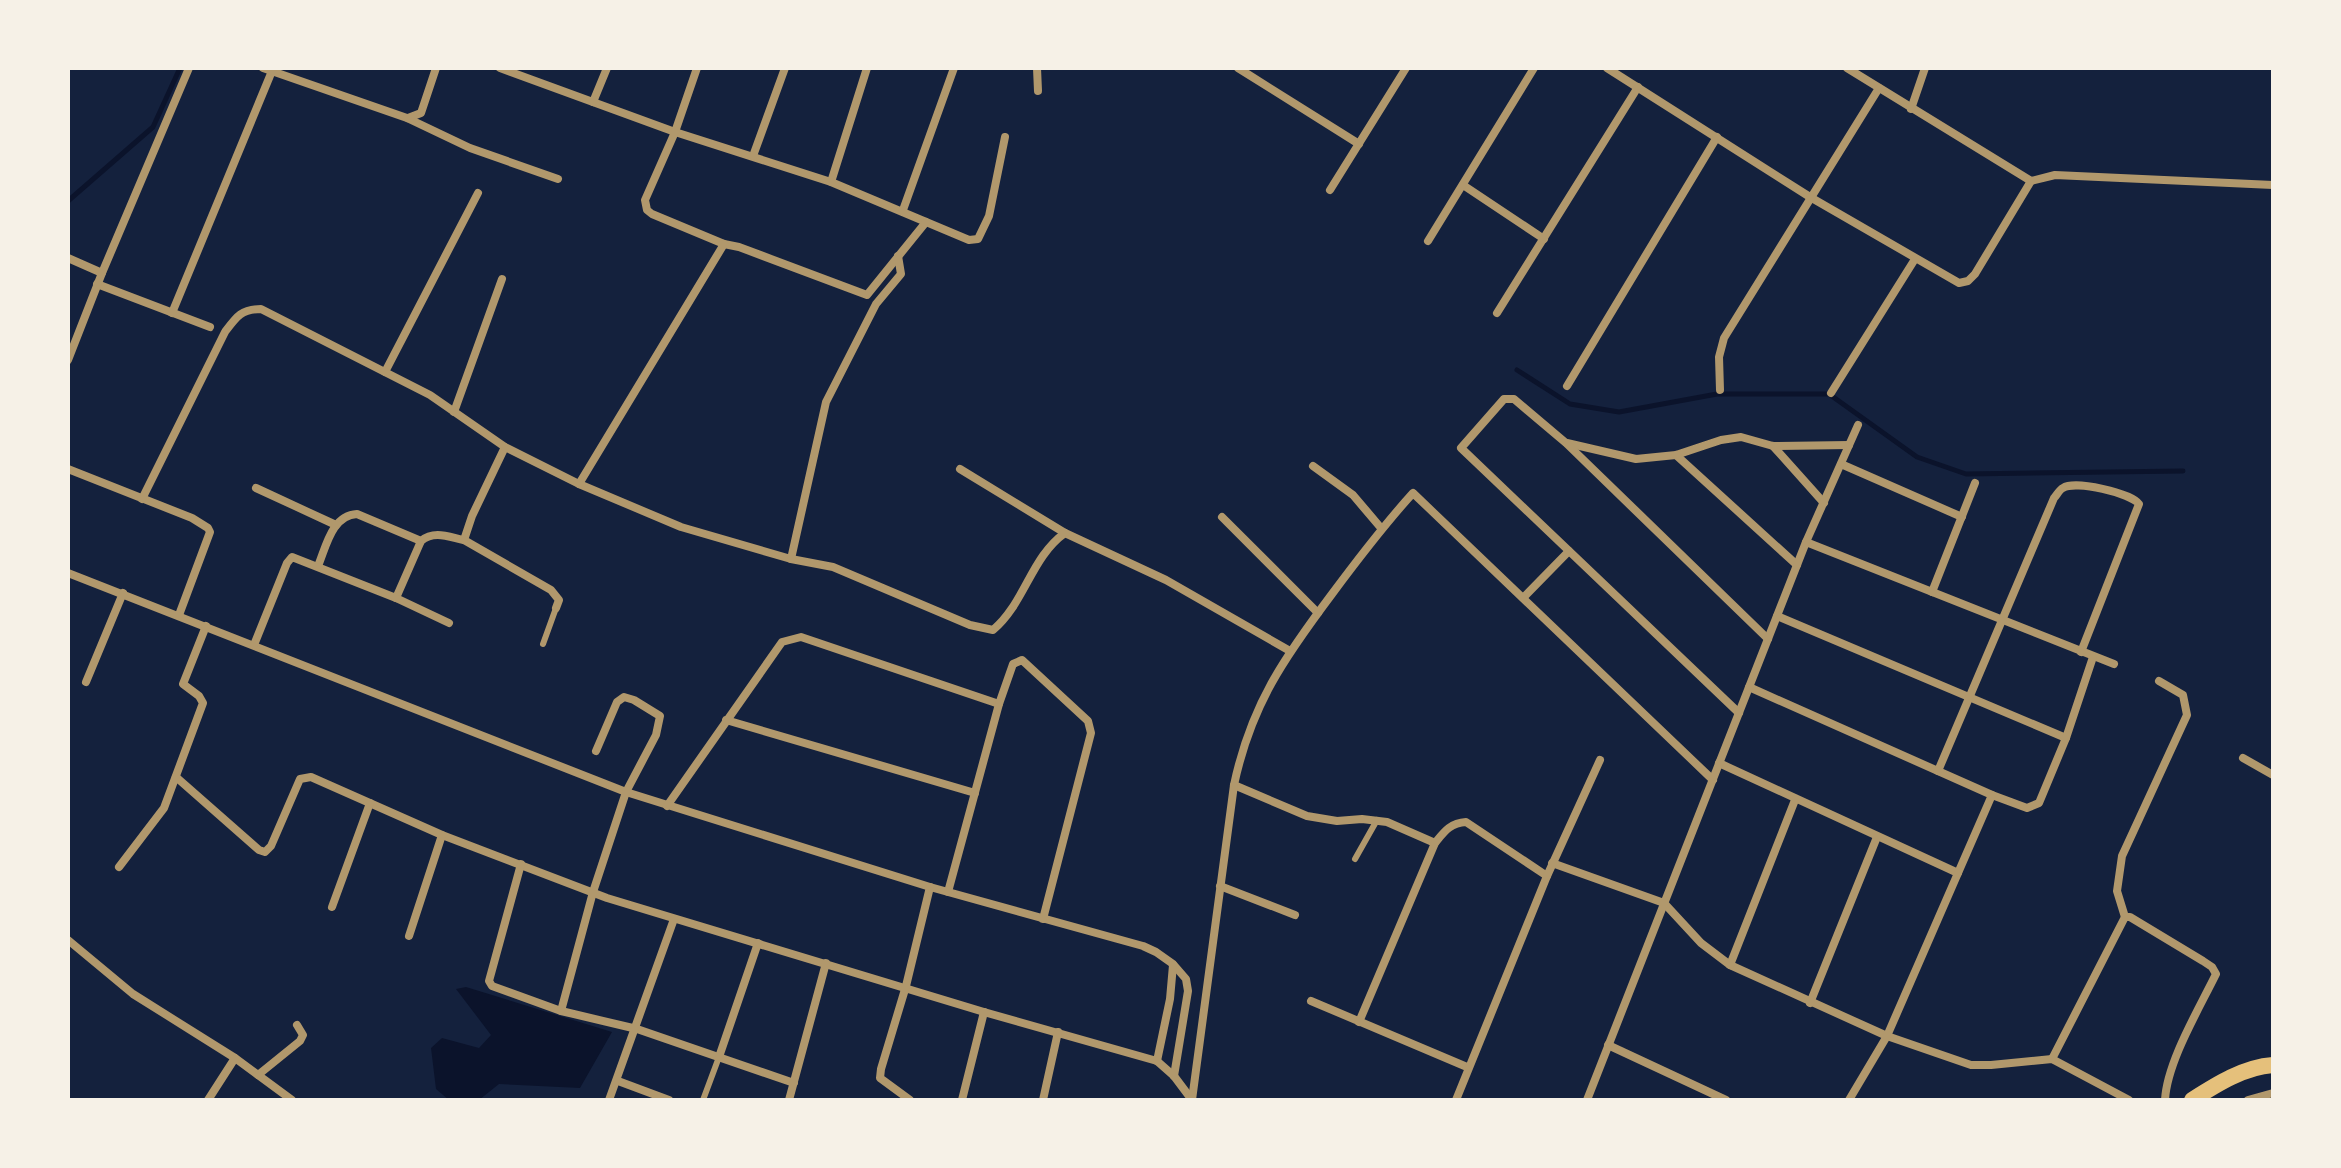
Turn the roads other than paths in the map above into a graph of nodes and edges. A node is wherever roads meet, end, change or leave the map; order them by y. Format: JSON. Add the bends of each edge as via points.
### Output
{"nodes":[{"id":1,"x":189,"y":68,"type":"edge"},
{"id":2,"x":436,"y":68,"type":"edge"},
{"id":3,"x":500,"y":68,"type":"edge"},
{"id":4,"x":607,"y":68,"type":"edge"},
{"id":5,"x":697,"y":68,"type":"edge"},
{"id":6,"x":785,"y":68,"type":"edge"},
{"id":7,"x":867,"y":68,"type":"edge"},
{"id":8,"x":954,"y":68,"type":"edge"},
{"id":9,"x":1037,"y":68,"type":"edge"},
{"id":10,"x":1238,"y":68,"type":"edge"},
{"id":11,"x":1406,"y":68,"type":"edge"},
{"id":12,"x":1534,"y":68,"type":"edge"},
{"id":13,"x":1607,"y":68,"type":"edge"},
{"id":14,"x":1847,"y":68,"type":"edge"},
{"id":15,"x":1925,"y":68,"type":"edge"},
{"id":16,"x":268,"y":70,"type":"edge"},
{"id":17,"x":515,"y":70,"type":"edge"},
{"id":18,"x":1638,"y":87,"type":"junction"},
{"id":19,"x":1879,"y":88,"type":"junction"},
{"id":20,"x":1038,"y":91,"type":"dead end"},
{"id":21,"x":593,"y":102,"type":"junction"},
{"id":22,"x":1911,"y":109,"type":"junction"},
{"id":23,"x":407,"y":118,"type":"junction"},
{"id":24,"x":675,"y":132,"type":"junction"},
{"id":25,"x":1005,"y":137,"type":"dead end"},
{"id":26,"x":1717,"y":137,"type":"junction"},
{"id":27,"x":1359,"y":144,"type":"junction"},
{"id":28,"x":753,"y":156,"type":"junction"},
{"id":29,"x":558,"y":179,"type":"dead end"},
{"id":30,"x":2031,"y":181,"type":"junction"},
{"id":31,"x":831,"y":182,"type":"junction"},
{"id":32,"x":1463,"y":185,"type":"junction"},
{"id":33,"x":2273,"y":185,"type":"edge"},
{"id":34,"x":1330,"y":190,"type":"dead end"},
{"id":35,"x":478,"y":193,"type":"dead end"},
{"id":36,"x":1810,"y":197,"type":"junction"},
{"id":37,"x":903,"y":210,"type":"junction"},
{"id":38,"x":926,"y":222,"type":"junction"},
{"id":39,"x":1544,"y":239,"type":"junction"},
{"id":40,"x":1428,"y":241,"type":"dead end"},
{"id":41,"x":724,"y":244,"type":"junction"},
{"id":42,"x":898,"y":256,"type":"junction"},
{"id":43,"x":68,"y":258,"type":"edge"},
{"id":44,"x":1915,"y":259,"type":"junction"},
{"id":45,"x":102,"y":273,"type":"junction"},
{"id":46,"x":502,"y":279,"type":"dead end"},
{"id":47,"x":97,"y":284,"type":"junction"},
{"id":48,"x":172,"y":313,"type":"junction"},
{"id":49,"x":1497,"y":313,"type":"dead end"},
{"id":50,"x":210,"y":327,"type":"dead end"},
{"id":51,"x":68,"y":360,"type":"edge"},
{"id":52,"x":385,"y":372,"type":"junction"},
{"id":53,"x":1567,"y":386,"type":"dead end"},
{"id":54,"x":1720,"y":390,"type":"dead end"},
{"id":55,"x":1831,"y":393,"type":"dead end"},
{"id":56,"x":454,"y":412,"type":"junction"},
{"id":57,"x":1858,"y":425,"type":"dead end"},
{"id":58,"x":1566,"y":443,"type":"junction"},
{"id":59,"x":1849,"y":445,"type":"junction"},
{"id":60,"x":1773,"y":446,"type":"junction"},
{"id":61,"x":505,"y":447,"type":"junction"},
{"id":62,"x":1676,"y":455,"type":"junction"},
{"id":63,"x":1841,"y":464,"type":"junction"},
{"id":64,"x":1313,"y":466,"type":"dead end"},
{"id":65,"x":68,"y":469,"type":"edge"},
{"id":66,"x":960,"y":469,"type":"dead end"},
{"id":67,"x":1975,"y":483,"type":"dead end"},
{"id":68,"x":579,"y":484,"type":"junction"},
{"id":69,"x":256,"y":488,"type":"dead end"},
{"id":70,"x":142,"y":499,"type":"junction"},
{"id":71,"x":1824,"y":503,"type":"junction"},
{"id":72,"x":1222,"y":517,"type":"dead end"},
{"id":73,"x":1962,"y":517,"type":"junction"},
{"id":74,"x":336,"y":525,"type":"junction"},
{"id":75,"x":1381,"y":528,"type":"junction"},
{"id":76,"x":1065,"y":533,"type":"junction"},
{"id":77,"x":464,"y":540,"type":"junction"},
{"id":78,"x":421,"y":541,"type":"junction"},
{"id":79,"x":1806,"y":542,"type":"junction"},
{"id":80,"x":1569,"y":551,"type":"junction"},
{"id":81,"x":791,"y":559,"type":"junction"},
{"id":82,"x":1797,"y":565,"type":"junction"},
{"id":83,"x":318,"y":566,"type":"junction"},
{"id":84,"x":68,"y":573,"type":"edge"},
{"id":85,"x":1932,"y":592,"type":"junction"},
{"id":86,"x":123,"y":593,"type":"junction"},
{"id":87,"x":1524,"y":597,"type":"junction"},
{"id":88,"x":396,"y":598,"type":"junction"},
{"id":89,"x":556,"y":608,"type":"joint"},
{"id":90,"x":1318,"y":613,"type":"junction"},
{"id":91,"x":179,"y":615,"type":"junction"},
{"id":92,"x":1777,"y":616,"type":"junction"},
{"id":93,"x":2001,"y":620,"type":"junction"},
{"id":94,"x":449,"y":623,"type":"dead end"},
{"id":95,"x":206,"y":626,"type":"junction"},
{"id":96,"x":1768,"y":639,"type":"junction"},
{"id":97,"x":543,"y":644,"type":"dead end"},
{"id":98,"x":254,"y":645,"type":"junction"},
{"id":99,"x":1290,"y":651,"type":"junction"},
{"id":100,"x":2081,"y":652,"type":"junction"},
{"id":101,"x":2093,"y":657,"type":"junction"},
{"id":102,"x":2114,"y":664,"type":"dead end"},
{"id":103,"x":2159,"y":681,"type":"dead end"},
{"id":104,"x":86,"y":682,"type":"dead end"},
{"id":105,"x":1749,"y":687,"type":"junction"},
{"id":106,"x":1968,"y":696,"type":"junction"},
{"id":107,"x":999,"y":704,"type":"junction"},
{"id":108,"x":1739,"y":713,"type":"junction"},
{"id":109,"x":726,"y":720,"type":"junction"},
{"id":110,"x":2066,"y":738,"type":"junction"},
{"id":111,"x":596,"y":751,"type":"dead end"},
{"id":112,"x":2243,"y":758,"type":"dead end"},
{"id":113,"x":1600,"y":760,"type":"dead end"},
{"id":114,"x":1719,"y":763,"type":"junction"},
{"id":115,"x":1938,"y":771,"type":"junction"},
{"id":116,"x":2273,"y":775,"type":"edge"},
{"id":117,"x":176,"y":777,"type":"junction"},
{"id":118,"x":1713,"y":780,"type":"junction"},
{"id":119,"x":1234,"y":785,"type":"junction"},
{"id":120,"x":626,"y":792,"type":"junction"},
{"id":121,"x":975,"y":793,"type":"junction"},
{"id":122,"x":1992,"y":795,"type":"junction"},
{"id":123,"x":1795,"y":800,"type":"junction"},
{"id":124,"x":370,"y":803,"type":"junction"},
{"id":125,"x":667,"y":806,"type":"junction"},
{"id":126,"x":1377,"y":820,"type":"junction"},
{"id":127,"x":442,"y":835,"type":"junction"},
{"id":128,"x":1877,"y":837,"type":"junction"},
{"id":129,"x":1435,"y":843,"type":"junction"},
{"id":130,"x":1355,"y":859,"type":"dead end"},
{"id":131,"x":1552,"y":863,"type":"junction"},
{"id":132,"x":521,"y":864,"type":"junction"},
{"id":133,"x":119,"y":867,"type":"dead end"},
{"id":134,"x":1958,"y":873,"type":"junction"},
{"id":135,"x":1547,"y":876,"type":"junction"},
{"id":136,"x":1220,"y":886,"type":"junction"},
{"id":137,"x":930,"y":887,"type":"junction"},
{"id":138,"x":593,"y":892,"type":"junction"},
{"id":139,"x":948,"y":892,"type":"junction"},
{"id":140,"x":1664,"y":903,"type":"junction"},
{"id":141,"x":332,"y":907,"type":"dead end"},
{"id":142,"x":1295,"y":915,"type":"dead end"},
{"id":143,"x":2125,"y":917,"type":"junction"},
{"id":144,"x":674,"y":919,"type":"junction"},
{"id":145,"x":1043,"y":919,"type":"junction"},
{"id":146,"x":409,"y":936,"type":"dead end"},
{"id":147,"x":68,"y":940,"type":"edge"},
{"id":148,"x":758,"y":943,"type":"junction"},
{"id":149,"x":826,"y":963,"type":"junction"},
{"id":150,"x":1173,"y":964,"type":"junction"},
{"id":151,"x":1730,"y":965,"type":"junction"},
{"id":152,"x":906,"y":986,"type":"junction"},
{"id":153,"x":1311,"y":1001,"type":"dead end"},
{"id":154,"x":1810,"y":1003,"type":"junction"},
{"id":155,"x":561,"y":1011,"type":"junction"},
{"id":156,"x":984,"y":1012,"type":"junction"},
{"id":157,"x":1359,"y":1022,"type":"junction"},
{"id":158,"x":297,"y":1025,"type":"dead end"},
{"id":159,"x":637,"y":1029,"type":"junction"},
{"id":160,"x":1058,"y":1032,"type":"junction"},
{"id":161,"x":1887,"y":1036,"type":"junction"},
{"id":162,"x":1608,"y":1045,"type":"junction"},
{"id":163,"x":719,"y":1057,"type":"junction"},
{"id":164,"x":235,"y":1058,"type":"junction"},
{"id":165,"x":2052,"y":1059,"type":"junction"},
{"id":166,"x":1157,"y":1061,"type":"junction"},
{"id":167,"x":2273,"y":1065,"type":"edge"},
{"id":168,"x":1467,"y":1067,"type":"junction"},
{"id":169,"x":258,"y":1075,"type":"junction"},
{"id":170,"x":1174,"y":1076,"type":"junction"},
{"id":171,"x":618,"y":1081,"type":"junction"},
{"id":172,"x":794,"y":1083,"type":"junction"},
{"id":173,"x":2273,"y":1093,"type":"edge"},
{"id":174,"x":208,"y":1100,"type":"edge"},
{"id":175,"x":292,"y":1100,"type":"edge"},
{"id":176,"x":609,"y":1100,"type":"edge"},
{"id":177,"x":669,"y":1100,"type":"edge"},
{"id":178,"x":703,"y":1100,"type":"edge"},
{"id":179,"x":789,"y":1100,"type":"edge"},
{"id":180,"x":910,"y":1100,"type":"edge"},
{"id":181,"x":962,"y":1100,"type":"edge"},
{"id":182,"x":1043,"y":1100,"type":"edge"},
{"id":183,"x":1192,"y":1100,"type":"edge"},
{"id":184,"x":1456,"y":1100,"type":"edge"},
{"id":185,"x":1587,"y":1100,"type":"edge"},
{"id":186,"x":1726,"y":1100,"type":"edge"},
{"id":187,"x":1849,"y":1100,"type":"edge"},
{"id":188,"x":2129,"y":1100,"type":"edge"},
{"id":189,"x":2165,"y":1100,"type":"edge"},
{"id":190,"x":2192,"y":1100,"type":"edge"},
{"id":191,"x":2248,"y":1100,"type":"edge"}],
"edges":[{"from":1,"to":45,"type":"street"},
{"from":2,"to":23,"type":"street","via":[[421,113]]},
{"from":3,"to":17,"type":"street"},
{"from":4,"to":21,"type":"street"},
{"from":5,"to":24,"type":"street"},
{"from":6,"to":28,"type":"street"},
{"from":7,"to":31,"type":"street"},
{"from":8,"to":37,"type":"street"},
{"from":9,"to":20,"type":"street"},
{"from":10,"to":27,"type":"street"},
{"from":11,"to":27,"type":"street"},
{"from":12,"to":32,"type":"street"},
{"from":13,"to":18,"type":"street"},
{"from":14,"to":19,"type":"street"},
{"from":15,"to":22,"type":"street"},
{"from":16,"to":23,"type":"street"},
{"from":16,"to":48,"type":"street"},
{"from":17,"to":21,"type":"street"},
{"from":18,"to":26,"type":"street"},
{"from":18,"to":39,"type":"street"},
{"from":19,"to":22,"type":"street"},
{"from":19,"to":36,"type":"street"},
{"from":21,"to":24,"type":"street"},
{"from":22,"to":30,"type":"street"},
{"from":23,"to":29,"type":"street","via":[[470,148]]},
{"from":24,"to":28,"type":"street"},
{"from":24,"to":41,"type":"street","via":[[645,200],[647,210]]},
{"from":25,"to":38,"type":"street","via":[[989,216],[978,239]]},
{"from":26,"to":36,"type":"street"},
{"from":26,"to":53,"type":"street"},
{"from":27,"to":34,"type":"street"},
{"from":28,"to":31,"type":"street"},
{"from":30,"to":33,"type":"street","via":[[2055,175]]},
{"from":30,"to":44,"type":"street","via":[[1968,281],[1959,283]]},
{"from":31,"to":37,"type":"street"},
{"from":32,"to":39,"type":"street"},
{"from":32,"to":40,"type":"street"},
{"from":35,"to":52,"type":"street"},
{"from":36,"to":44,"type":"street"},
{"from":36,"to":54,"type":"street","via":[[1724,338]]},
{"from":37,"to":38,"type":"street"},
{"from":38,"to":42,"type":"street"},
{"from":39,"to":49,"type":"street"},
{"from":41,"to":42,"type":"street","via":[[867,295]]},
{"from":41,"to":68,"type":"street"},
{"from":42,"to":81,"type":"street","via":[[901,274],[876,304],[826,402]]},
{"from":43,"to":45,"type":"street"},
{"from":44,"to":55,"type":"street"},
{"from":45,"to":47,"type":"street"},
{"from":46,"to":56,"type":"street"},
{"from":47,"to":48,"type":"street"},
{"from":47,"to":51,"type":"street"},
{"from":48,"to":50,"type":"street"},
{"from":52,"to":56,"type":"street"},
{"from":52,"to":70,"type":"street","via":[[261,309],[239,313]]},
{"from":56,"to":61,"type":"street"},
{"from":57,"to":59,"type":"street"},
{"from":58,"to":62,"type":"street","via":[[1636,459]]},
{"from":58,"to":80,"type":"street","via":[[1514,399],[1504,399],[1461,448]]},
{"from":58,"to":96,"type":"street"},
{"from":59,"to":60,"type":"street"},
{"from":59,"to":63,"type":"street"},
{"from":60,"to":62,"type":"street","via":[[1741,437]]},
{"from":60,"to":71,"type":"street"},
{"from":61,"to":68,"type":"street"},
{"from":61,"to":77,"type":"street"},
{"from":62,"to":82,"type":"street"},
{"from":63,"to":71,"type":"street"},
{"from":63,"to":73,"type":"street"},
{"from":64,"to":75,"type":"street","via":[[1353,495]]},
{"from":65,"to":70,"type":"street"},
{"from":66,"to":76,"type":"street"},
{"from":67,"to":73,"type":"street"},
{"from":68,"to":81,"type":"street","via":[[681,527]]},
{"from":69,"to":74,"type":"street"},
{"from":70,"to":91,"type":"street","via":[[200,522],[210,532]]},
{"from":71,"to":79,"type":"street"},
{"from":72,"to":90,"type":"street"},
{"from":73,"to":85,"type":"street"},
{"from":74,"to":78,"type":"street","via":[[348,514],[357,514]]},
{"from":74,"to":83,"type":"street"},
{"from":75,"to":87,"type":"street","via":[[1413,493]]},
{"from":75,"to":90,"type":"street"},
{"from":76,"to":81,"type":"street","via":[[1045,551],[1021,598],[993,630],[833,567]]},
{"from":76,"to":99,"type":"street","via":[[1166,580]]},
{"from":77,"to":78,"type":"street","via":[[431,534]]},
{"from":77,"to":89,"type":"street","via":[[551,590],[559,600]]},
{"from":78,"to":88,"type":"street"},
{"from":79,"to":82,"type":"street"},
{"from":79,"to":85,"type":"street"},
{"from":80,"to":87,"type":"street"},
{"from":80,"to":108,"type":"street"},
{"from":82,"to":92,"type":"street"},
{"from":83,"to":88,"type":"street"},
{"from":83,"to":98,"type":"street","via":[[297,557],[287,563]]},
{"from":84,"to":86,"type":"street"},
{"from":85,"to":93,"type":"street"},
{"from":86,"to":91,"type":"street"},
{"from":86,"to":104,"type":"street"},
{"from":87,"to":118,"type":"street"},
{"from":88,"to":94,"type":"street"},
{"from":89,"to":97,"type":"lane"},
{"from":90,"to":99,"type":"street"},
{"from":91,"to":95,"type":"street"},
{"from":92,"to":96,"type":"street"},
{"from":92,"to":106,"type":"street"},
{"from":93,"to":100,"type":"street"},
{"from":93,"to":100,"type":"street","via":[[2063,488],[2123,493],[2139,504]]},
{"from":93,"to":106,"type":"street"},
{"from":95,"to":98,"type":"street"},
{"from":95,"to":117,"type":"street","via":[[183,684],[203,703]]},
{"from":96,"to":105,"type":"street"},
{"from":98,"to":120,"type":"street"},
{"from":99,"to":119,"type":"street","via":[[1254,716]]},
{"from":100,"to":101,"type":"street"},
{"from":101,"to":102,"type":"street"},
{"from":101,"to":110,"type":"street"},
{"from":103,"to":143,"type":"street","via":[[2183,695],[2187,715],[2122,856],[2117,891]]},
{"from":105,"to":108,"type":"street"},
{"from":105,"to":115,"type":"street"},
{"from":106,"to":110,"type":"street"},
{"from":106,"to":115,"type":"street"},
{"from":107,"to":109,"type":"street","via":[[801,637],[782,642]]},
{"from":107,"to":121,"type":"street"},
{"from":107,"to":145,"type":"street","via":[[1013,664],[1022,660],[1088,721],[1091,733]]},
{"from":108,"to":114,"type":"street"},
{"from":109,"to":121,"type":"street"},
{"from":109,"to":125,"type":"street"},
{"from":110,"to":122,"type":"street","via":[[2039,803],[2027,808]]},
{"from":111,"to":120,"type":"street","via":[[624,697],[660,716],[656,735]]},
{"from":112,"to":116,"type":"street"},
{"from":113,"to":131,"type":"street"},
{"from":114,"to":118,"type":"street"},
{"from":114,"to":123,"type":"street"},
{"from":115,"to":122,"type":"street"},
{"from":117,"to":124,"type":"street","via":[[265,852],[300,779],[311,777]]},
{"from":117,"to":133,"type":"street","via":[[164,808]]},
{"from":118,"to":140,"type":"street"},
{"from":119,"to":126,"type":"street","via":[[1307,816]]},
{"from":119,"to":136,"type":"street"},
{"from":120,"to":125,"type":"street"},
{"from":120,"to":138,"type":"street"},
{"from":121,"to":139,"type":"street"},
{"from":122,"to":134,"type":"street"},
{"from":123,"to":128,"type":"street"},
{"from":123,"to":151,"type":"street"},
{"from":124,"to":127,"type":"street"},
{"from":124,"to":141,"type":"street"},
{"from":125,"to":137,"type":"street"},
{"from":126,"to":129,"type":"street"},
{"from":126,"to":130,"type":"lane"},
{"from":127,"to":132,"type":"street"},
{"from":127,"to":146,"type":"street"},
{"from":128,"to":134,"type":"street"},
{"from":128,"to":154,"type":"street"},
{"from":129,"to":135,"type":"street","via":[[1449,827],[1466,822]]},
{"from":129,"to":157,"type":"street"},
{"from":131,"to":135,"type":"street"},
{"from":131,"to":140,"type":"street"},
{"from":132,"to":138,"type":"street"},
{"from":132,"to":155,"type":"street","via":[[489,981],[499,990]]},
{"from":134,"to":161,"type":"street"},
{"from":135,"to":168,"type":"street"},
{"from":136,"to":142,"type":"street"},
{"from":136,"to":183,"type":"street"},
{"from":137,"to":139,"type":"street"},
{"from":137,"to":152,"type":"street"},
{"from":138,"to":144,"type":"street"},
{"from":138,"to":155,"type":"street"},
{"from":139,"to":145,"type":"street"},
{"from":140,"to":151,"type":"street"},
{"from":140,"to":162,"type":"street"},
{"from":143,"to":165,"type":"street"},
{"from":143,"to":189,"type":"street","via":[[2203,961],[2216,974],[2185,1039]]},
{"from":144,"to":148,"type":"street"},
{"from":144,"to":159,"type":"street"},
{"from":145,"to":150,"type":"street","via":[[1128,940]]},
{"from":147,"to":164,"type":"street","via":[[133,994]]},
{"from":148,"to":149,"type":"street"},
{"from":148,"to":163,"type":"street"},
{"from":149,"to":152,"type":"street"},
{"from":149,"to":172,"type":"street"},
{"from":150,"to":166,"type":"street"},
{"from":150,"to":170,"type":"street","via":[[1186,979],[1188,991]]},
{"from":151,"to":154,"type":"street"},
{"from":152,"to":156,"type":"street"},
{"from":152,"to":180,"type":"street","via":[[880,1078]]},
{"from":153,"to":157,"type":"street"},
{"from":154,"to":161,"type":"street"},
{"from":155,"to":159,"type":"street"},
{"from":156,"to":160,"type":"street"},
{"from":156,"to":181,"type":"street"},
{"from":157,"to":168,"type":"street"},
{"from":158,"to":169,"type":"street","via":[[303,1035],[300,1041]]},
{"from":159,"to":163,"type":"street"},
{"from":159,"to":171,"type":"street"},
{"from":160,"to":166,"type":"street"},
{"from":160,"to":182,"type":"street"},
{"from":161,"to":165,"type":"street","via":[[1971,1065]]},
{"from":161,"to":187,"type":"street"},
{"from":162,"to":185,"type":"street"},
{"from":162,"to":186,"type":"street"},
{"from":163,"to":172,"type":"street"},
{"from":163,"to":178,"type":"lane"},
{"from":164,"to":169,"type":"street"},
{"from":164,"to":174,"type":"street"},
{"from":165,"to":188,"type":"street"},
{"from":166,"to":170,"type":"street"},
{"from":167,"to":190,"type":"main road","via":[[2258,1066]]},
{"from":168,"to":184,"type":"street"},
{"from":169,"to":175,"type":"street"},
{"from":170,"to":183,"type":"street"},
{"from":171,"to":176,"type":"street"},
{"from":171,"to":177,"type":"street"},
{"from":172,"to":179,"type":"street"},
{"from":173,"to":191,"type":"street"}]}
